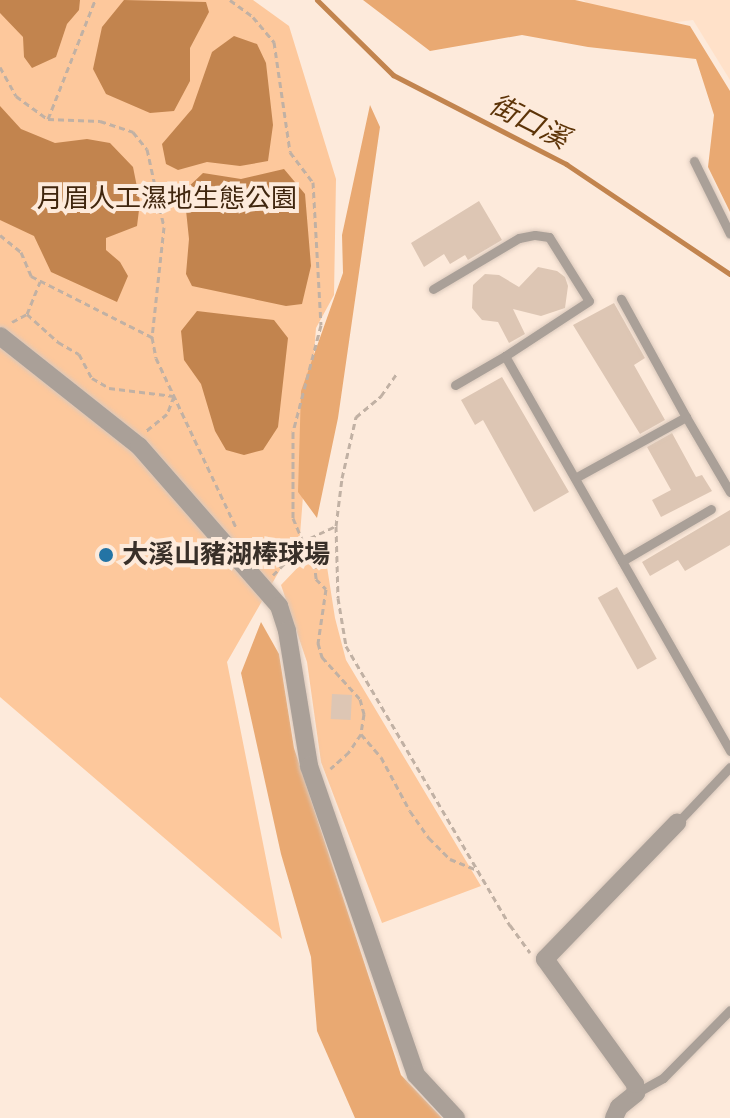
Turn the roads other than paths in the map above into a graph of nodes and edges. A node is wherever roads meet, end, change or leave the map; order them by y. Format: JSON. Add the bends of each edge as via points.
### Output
{"nodes":[{"id":1,"x":694,"y":161,"type":"dead end"},
{"id":2,"x":730,"y":234,"type":"edge"},
{"id":3,"x":433,"y":289,"type":"dead end"},
{"id":4,"x":621,"y":299,"type":"dead end"},
{"id":5,"x":0,"y":336,"type":"edge"},
{"id":6,"x":505,"y":356,"type":"junction"},
{"id":7,"x":455,"y":385,"type":"dead end"},
{"id":8,"x":686,"y":417,"type":"junction"},
{"id":9,"x":575,"y":478,"type":"junction"},
{"id":10,"x":730,"y":492,"type":"edge"},
{"id":11,"x":711,"y":509,"type":"dead end"},
{"id":12,"x":622,"y":561,"type":"junction"},
{"id":13,"x":730,"y":751,"type":"edge"},
{"id":14,"x":730,"y":767,"type":"edge"},
{"id":15,"x":677,"y":823,"type":"joint"},
{"id":16,"x":730,"y":1010,"type":"edge"},
{"id":17,"x":636,"y":1093,"type":"junction"},
{"id":18,"x":456,"y":1118,"type":"edge"},
{"id":19,"x":614,"y":1118,"type":"edge"}],
"edges":[{"from":1,"to":2,"type":"lane"},
{"from":3,"to":6,"type":"lane","via":[[519,238],[549,237],[589,301]]},
{"from":4,"to":8,"type":"lane"},
{"from":5,"to":18,"type":"street","via":[[132,441],[279,606],[309,766],[416,1075]]},
{"from":6,"to":7,"type":"lane"},
{"from":6,"to":9,"type":"lane"},
{"from":8,"to":9,"type":"lane"},
{"from":8,"to":10,"type":"lane"},
{"from":9,"to":12,"type":"lane"},
{"from":11,"to":12,"type":"lane"},
{"from":12,"to":13,"type":"lane"},
{"from":14,"to":15,"type":"lane"},
{"from":15,"to":17,"type":"street","via":[[545,959],[635,1084]]},
{"from":16,"to":17,"type":"lane","via":[[663,1078]]},
{"from":17,"to":19,"type":"street"}]}
